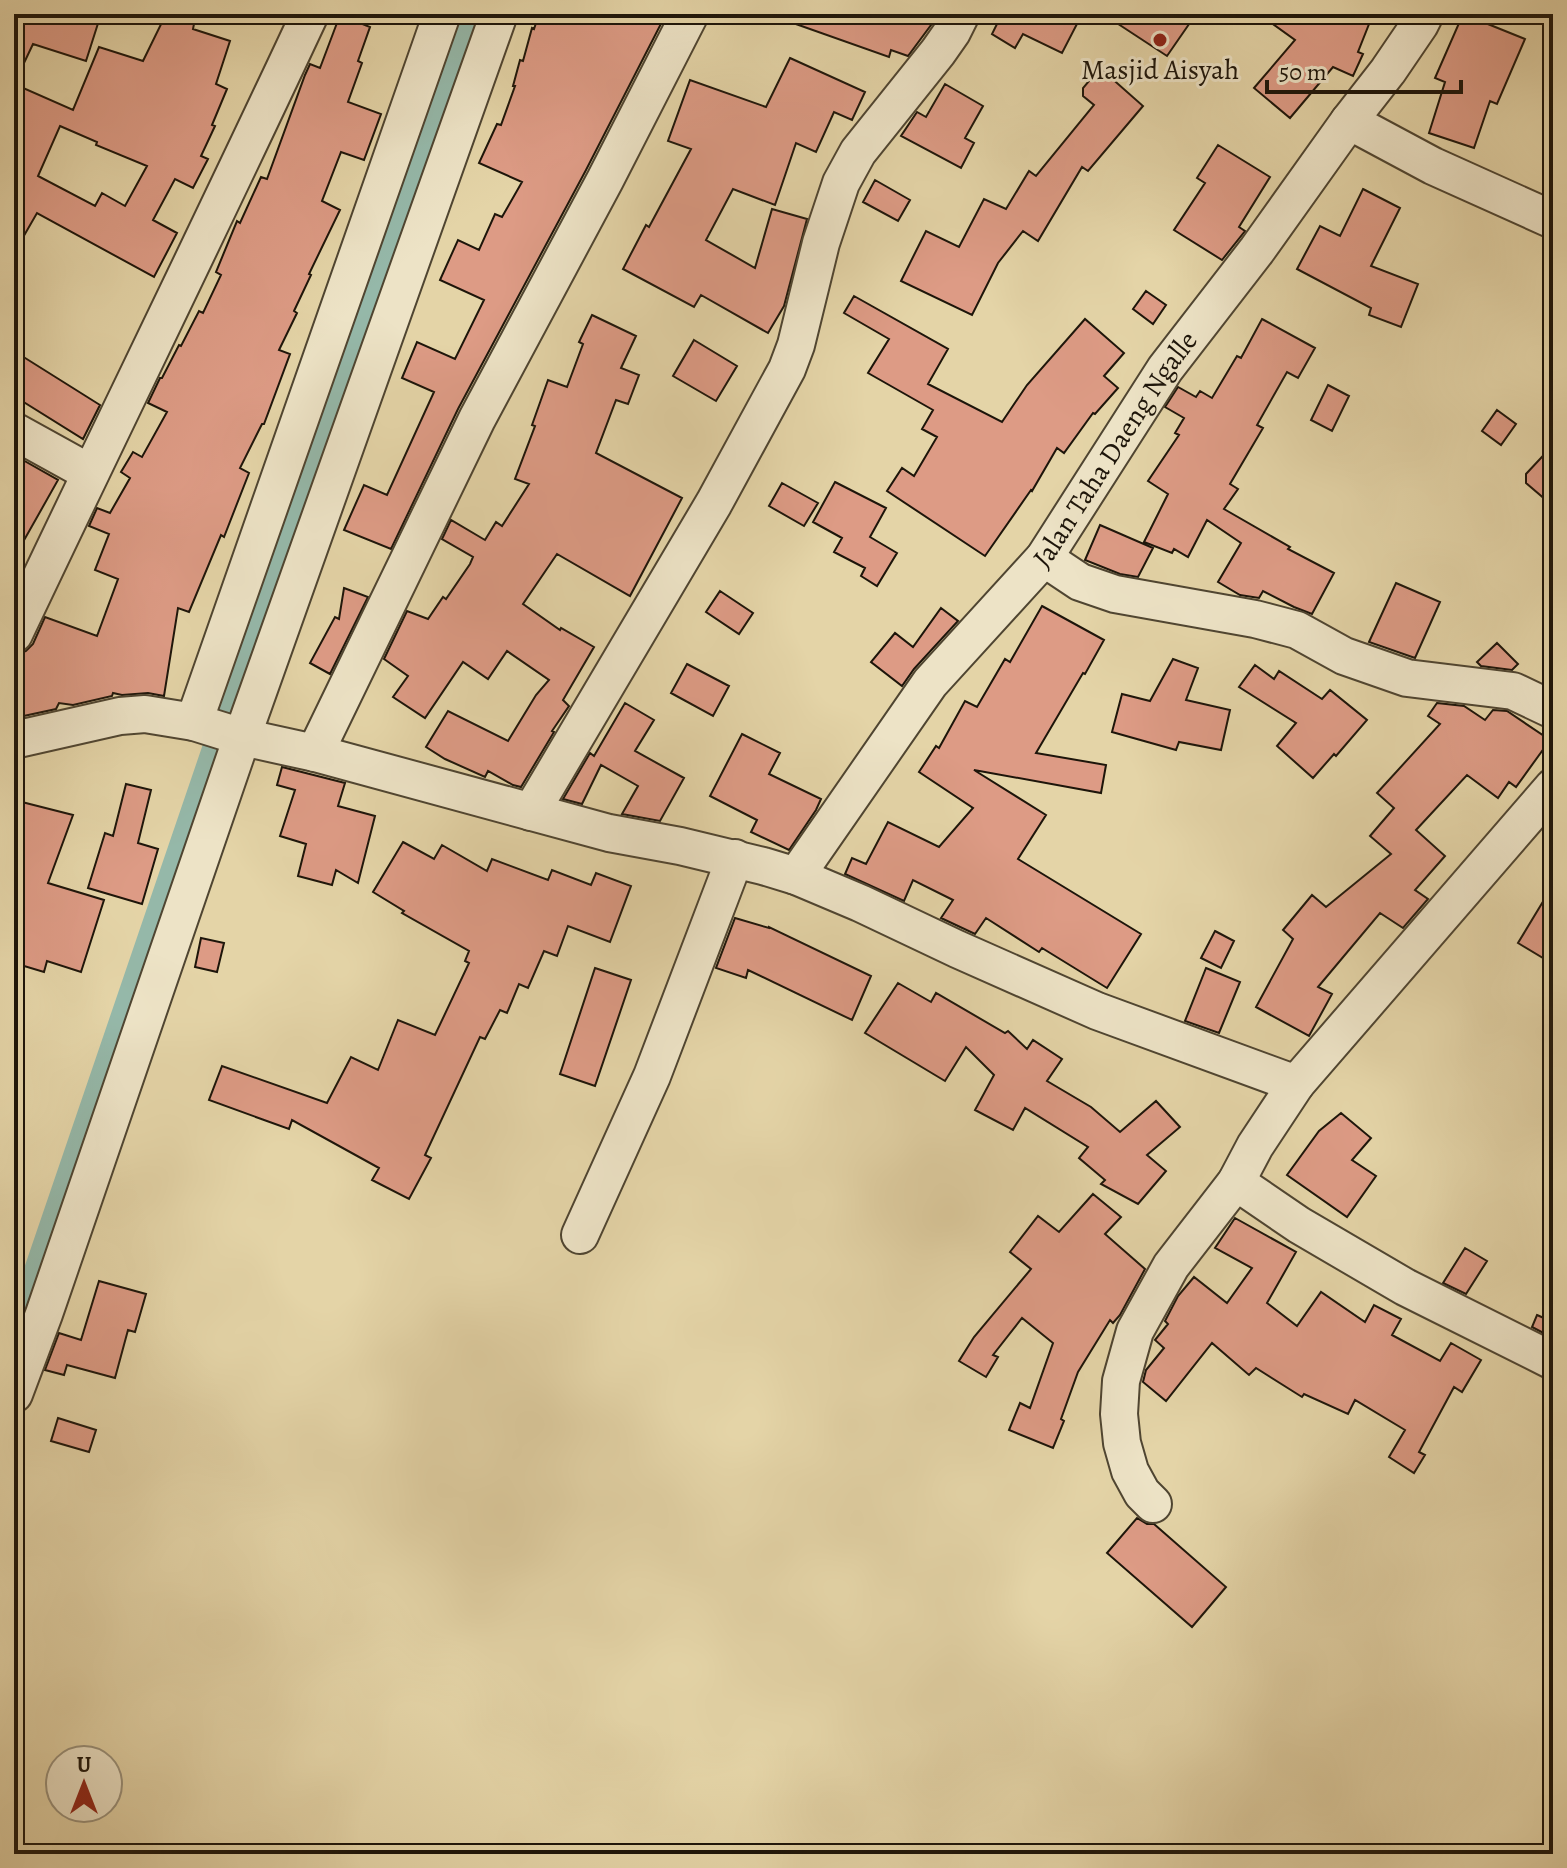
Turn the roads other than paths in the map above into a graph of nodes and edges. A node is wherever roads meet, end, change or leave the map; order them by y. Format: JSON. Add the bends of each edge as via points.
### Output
{"nodes":[{"id":1,"x":310,"y":14,"type":"edge"},
{"id":2,"x":442,"y":14,"type":"edge"},
{"id":3,"x":499,"y":14,"type":"edge"},
{"id":4,"x":690,"y":14,"type":"edge"},
{"id":5,"x":961,"y":14,"type":"edge"},
{"id":6,"x":1425,"y":14,"type":"edge"},
{"id":7,"x":1349,"y":121,"type":"junction"},
{"id":8,"x":1553,"y":220,"type":"edge"},
{"id":9,"x":14,"y":431,"type":"edge"},
{"id":10,"x":90,"y":473,"type":"junction"},
{"id":11,"x":1044,"y":558,"type":"junction"},
{"id":12,"x":14,"y":634,"type":"edge"},
{"id":13,"x":1553,"y":710,"type":"edge"},
{"id":14,"x":218,"y":729,"type":"junction"},
{"id":15,"x":14,"y":740,"type":"edge"},
{"id":16,"x":315,"y":753,"type":"junction"},
{"id":17,"x":1553,"y":787,"type":"edge"},
{"id":18,"x":531,"y":812,"type":"junction"},
{"id":19,"x":735,"y":858,"type":"junction"},
{"id":20,"x":796,"y":876,"type":"junction"},
{"id":21,"x":1296,"y":1084,"type":"junction"},
{"id":22,"x":1236,"y":1182,"type":"junction"},
{"id":23,"x":580,"y":1235,"type":"dead end"},
{"id":24,"x":1553,"y":1361,"type":"edge"},
{"id":25,"x":14,"y":1394,"type":"edge"},
{"id":26,"x":1153,"y":1504,"type":"dead end"}],
"edges":[{"from":1,"to":10,"type":"street"},
{"from":2,"to":14,"type":"street"},
{"from":3,"to":14,"type":"street"},
{"from":4,"to":16,"type":"street","via":[[477,419]]},
{"from":5,"to":18,"type":"street","via":[[938,52],[858,152],[841,183],[787,369]]},
{"from":6,"to":7,"type":"street","name":"Jalan Taha Daeng Ngalle"},
{"from":7,"to":8,"type":"street"},
{"from":7,"to":11,"type":"street","name":"Jalan Taha Daeng Ngalle","via":[[1165,369]]},
{"from":9,"to":10,"type":"street"},
{"from":10,"to":12,"type":"street"},
{"from":11,"to":13,"type":"street","via":[[1080,582],[1115,594],[1283,626],[1344,656],[1407,678],[1513,691]]},
{"from":11,"to":20,"type":"street","name":"Jalan Taha Daeng Ngalle","via":[[930,683]]},
{"from":14,"to":15,"type":"street","via":[[145,714]]},
{"from":14,"to":16,"type":"street"},
{"from":14,"to":25,"type":"street","via":[[49,1299]]},
{"from":16,"to":18,"type":"street"},
{"from":17,"to":21,"type":"street"},
{"from":18,"to":19,"type":"street"},
{"from":19,"to":20,"type":"street"},
{"from":19,"to":23,"type":"street","via":[[652,1076]]},
{"from":20,"to":21,"type":"street","via":[[1097,1011]]},
{"from":21,"to":22,"type":"street"},
{"from":22,"to":24,"type":"street","via":[[1405,1287]]},
{"from":22,"to":26,"type":"street","via":[[1171,1266],[1135,1331],[1121,1381],[1122,1443],[1130,1471]]}]}
